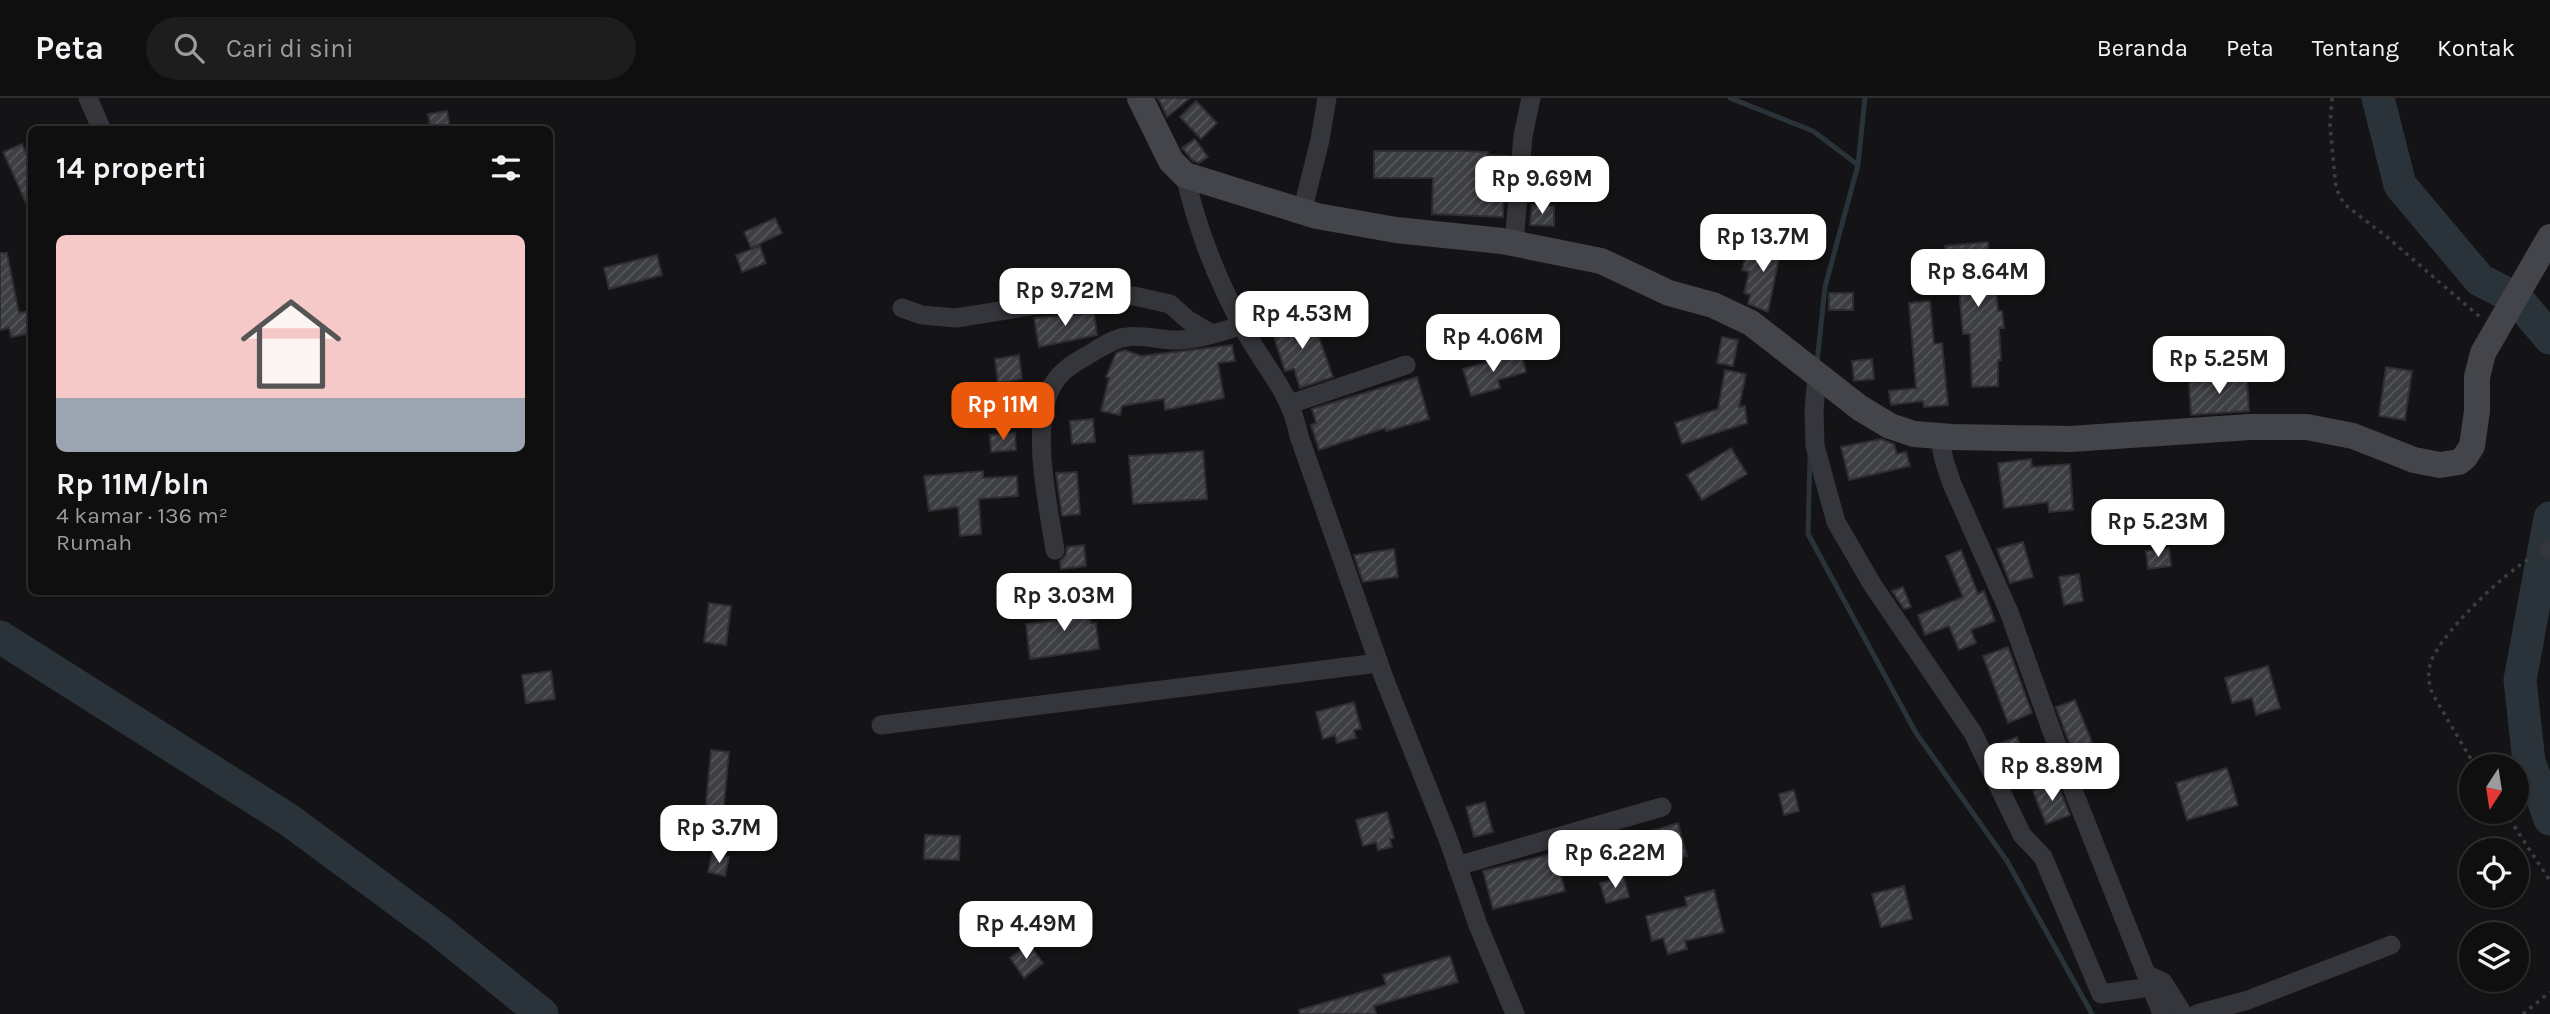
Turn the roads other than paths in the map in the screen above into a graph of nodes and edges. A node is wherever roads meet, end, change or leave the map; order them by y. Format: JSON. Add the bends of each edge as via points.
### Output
{"nodes":[{"id":1,"x":88,"y":98,"type":"edge"},
{"id":2,"x":1140,"y":98,"type":"edge"},
{"id":3,"x":1328,"y":98,"type":"edge"},
{"id":4,"x":1531,"y":98,"type":"edge"},
{"id":5,"x":100,"y":126,"type":"edge"},
{"id":6,"x":1185,"y":175,"type":"junction"},
{"id":7,"x":1302,"y":212,"type":"junction"},
{"id":8,"x":2550,"y":237,"type":"edge"},
{"id":9,"x":1514,"y":243,"type":"junction"},
{"id":10,"x":902,"y":308,"type":"dead end"},
{"id":11,"x":1241,"y":325,"type":"junction"},
{"id":12,"x":1212,"y":334,"type":"junction"},
{"id":13,"x":1405,"y":365,"type":"dead end"},
{"id":14,"x":1817,"y":375,"type":"junction"},
{"id":15,"x":1290,"y":404,"type":"junction"},
{"id":16,"x":1939,"y":437,"type":"junction"},
{"id":17,"x":1055,"y":550,"type":"dead end"},
{"id":18,"x":1378,"y":663,"type":"junction"},
{"id":19,"x":881,"y":725,"type":"dead end"},
{"id":20,"x":1662,"y":807,"type":"dead end"},
{"id":21,"x":1457,"y":866,"type":"junction"},
{"id":22,"x":2391,"y":944,"type":"dead end"},
{"id":23,"x":2149,"y":980,"type":"junction"},
{"id":24,"x":1515,"y":1014,"type":"edge"},
{"id":25,"x":2162,"y":1014,"type":"edge"},
{"id":26,"x":2183,"y":1014,"type":"edge"},
{"id":27,"x":2197,"y":1014,"type":"edge"}],
"edges":[{"from":1,"to":5,"type":"street"},
{"from":2,"to":6,"type":"street","via":[[1171,161]]},
{"from":3,"to":7,"type":"street"},
{"from":4,"to":9,"type":"street"},
{"from":6,"to":7,"type":"street"},
{"from":6,"to":11,"type":"street","via":[[1199,230]]},
{"from":7,"to":9,"type":"street","via":[[1396,230]]},
{"from":8,"to":16,"type":"street","via":[[2483,353],[2472,446],[2465,457],[2449,465],[2424,463],[2353,436],[2307,427],[2070,439]]},
{"from":9,"to":14,"type":"street","via":[[1601,261],[1669,293],[1713,306],[1751,323]]},
{"from":10,"to":12,"type":"street","via":[[956,318],[1083,297],[1134,296],[1170,304]]},
{"from":11,"to":12,"type":"street"},
{"from":11,"to":15,"type":"street"},
{"from":12,"to":17,"type":"street","via":[[1179,340],[1121,338],[1077,361],[1053,384],[1041,426]]},
{"from":13,"to":15,"type":"street"},
{"from":14,"to":16,"type":"street","via":[[1890,426]]},
{"from":14,"to":23,"type":"street","via":[[1815,446],[1836,522],[1872,584],[1973,733],[2022,835],[2043,857],[2101,994]]},
{"from":15,"to":18,"type":"street"},
{"from":16,"to":23,"type":"street","via":[[1952,484],[2004,599]]},
{"from":18,"to":19,"type":"street"},
{"from":18,"to":21,"type":"street"},
{"from":20,"to":21,"type":"street"},
{"from":21,"to":24,"type":"street"},
{"from":22,"to":27,"type":"street","via":[[2273,991]]},
{"from":23,"to":25,"type":"street"},
{"from":23,"to":26,"type":"street","via":[[2163,982]]}]}
